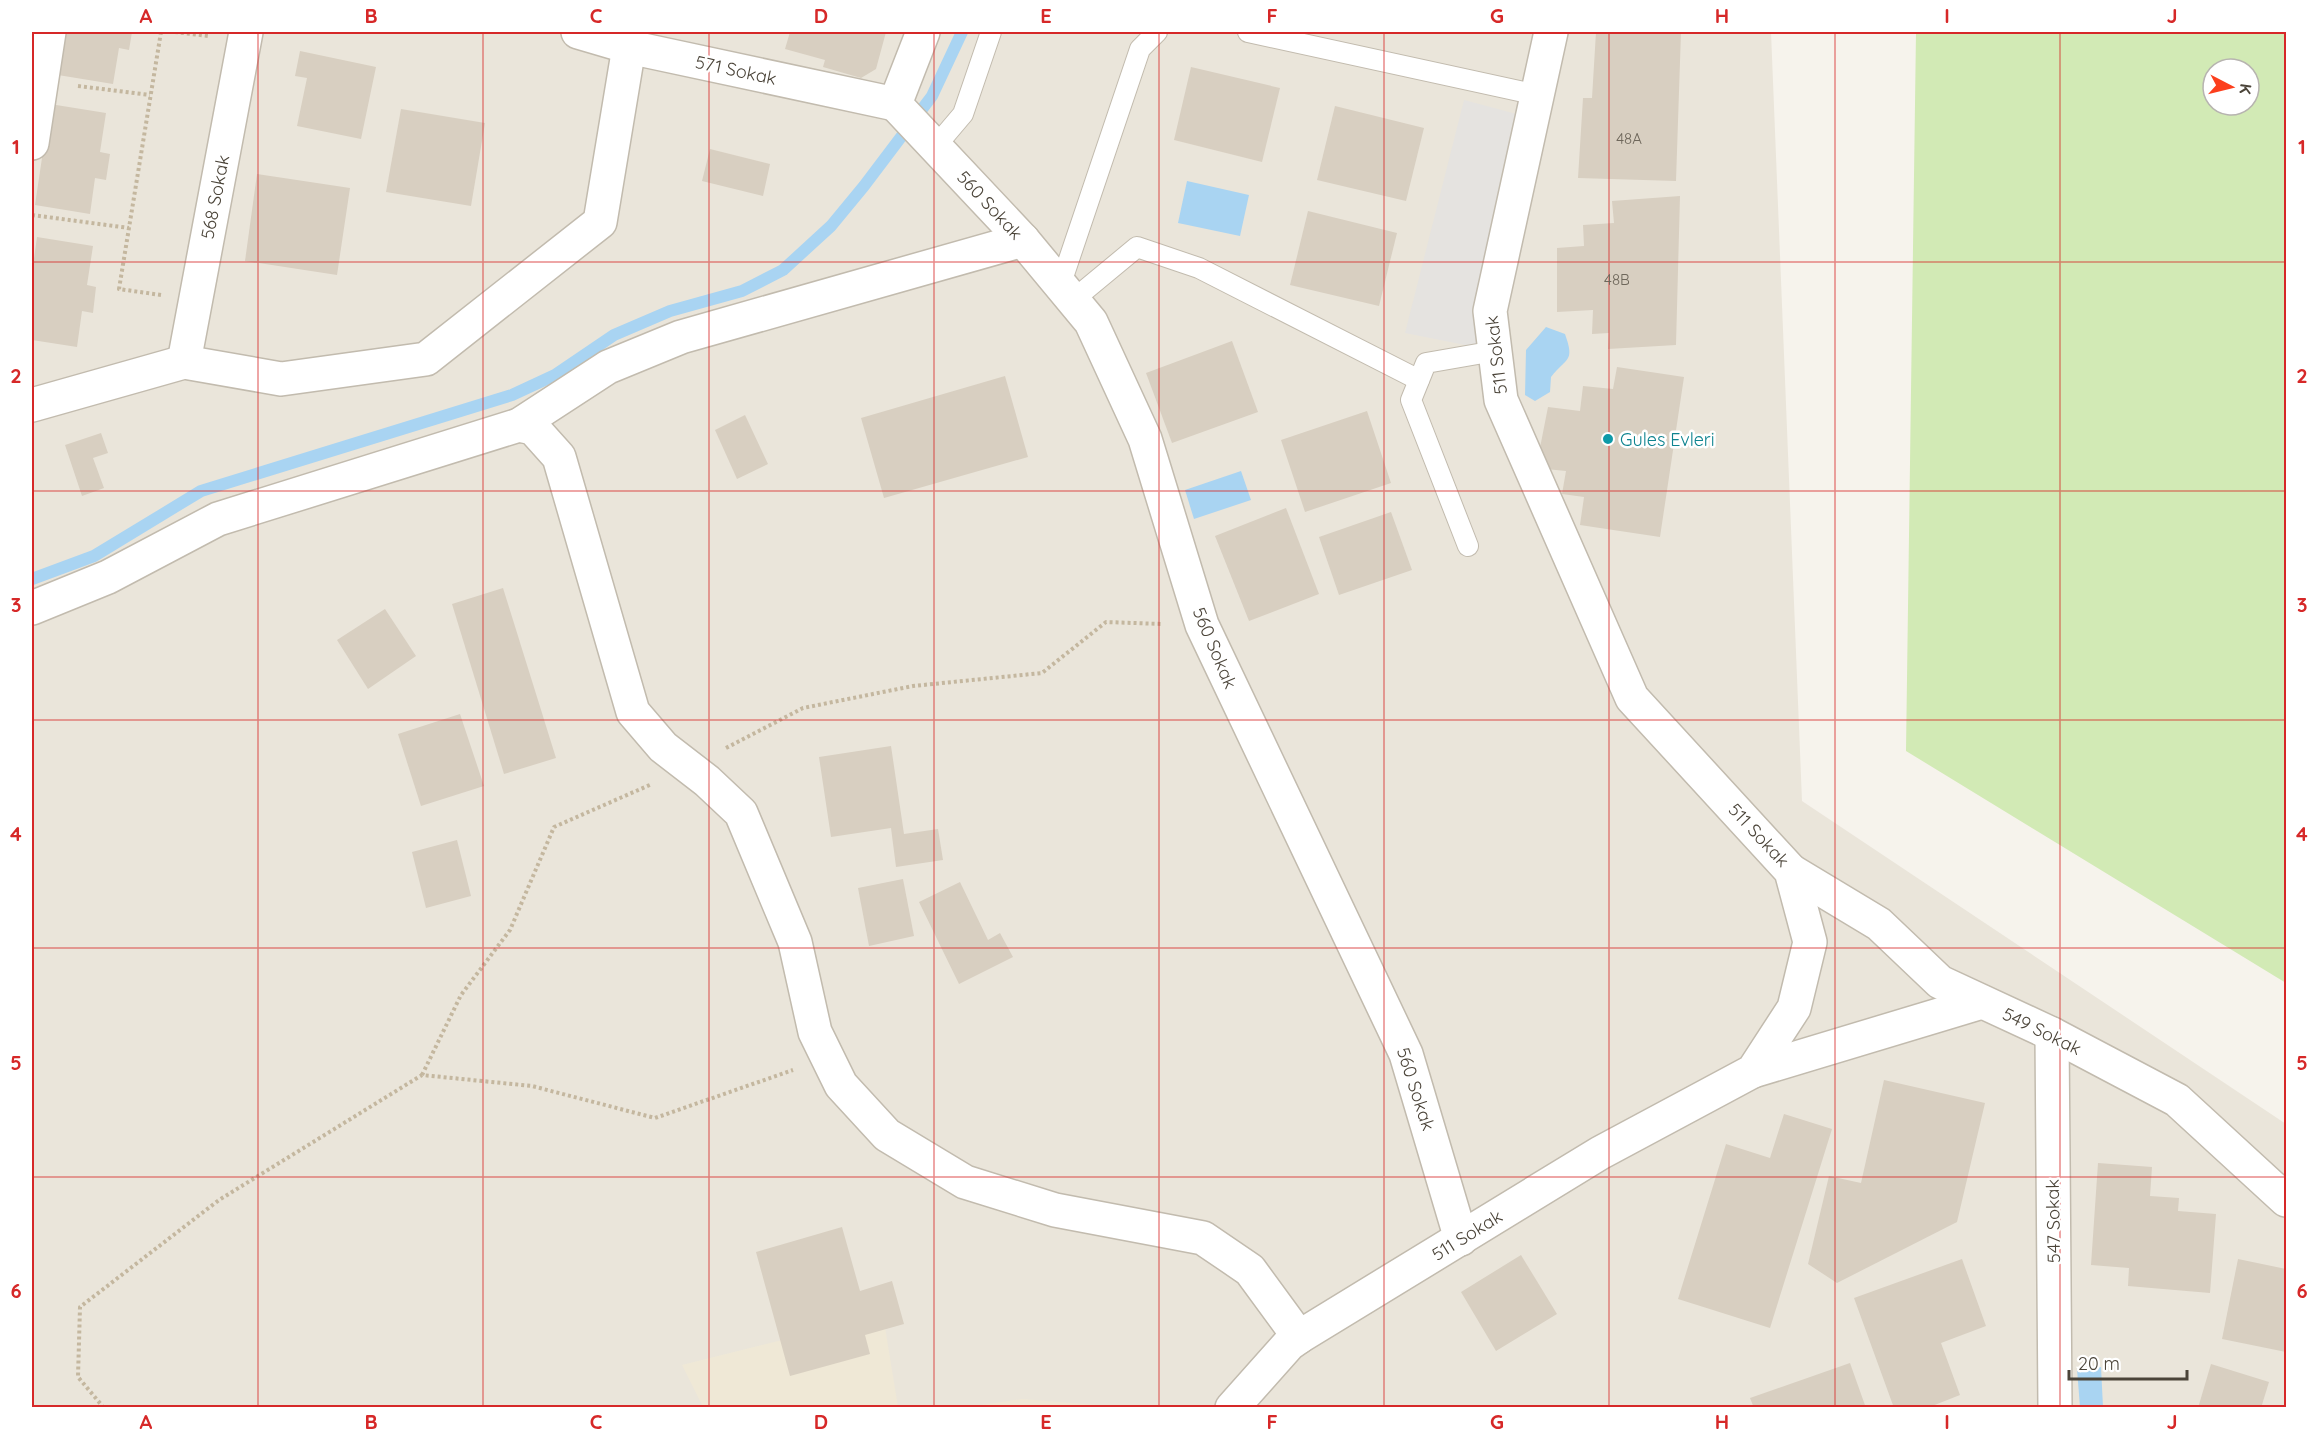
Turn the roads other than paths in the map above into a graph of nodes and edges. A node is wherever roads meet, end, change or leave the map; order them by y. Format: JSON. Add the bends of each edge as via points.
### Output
{"nodes":[{"id":1,"x":49,"y":32,"type":"edge"},
{"id":2,"x":246,"y":32,"type":"edge"},
{"id":3,"x":578,"y":32,"type":"edge"},
{"id":4,"x":923,"y":32,"type":"edge"},
{"id":5,"x":991,"y":32,"type":"edge"},
{"id":6,"x":1157,"y":32,"type":"edge"},
{"id":7,"x":1248,"y":32,"type":"edge"},
{"id":8,"x":1551,"y":32,"type":"edge"},
{"id":9,"x":629,"y":47,"type":"junction"},
{"id":10,"x":1537,"y":95,"type":"junction"},
{"id":11,"x":898,"y":107,"type":"junction"},
{"id":12,"x":929,"y":140,"type":"junction"},
{"id":13,"x":32,"y":143,"type":"edge"},
{"id":14,"x":1023,"y":240,"type":"junction"},
{"id":15,"x":1066,"y":293,"type":"junction"},
{"id":16,"x":1495,"y":351,"type":"junction"},
{"id":17,"x":183,"y":362,"type":"junction"},
{"id":18,"x":1419,"y":380,"type":"junction"},
{"id":19,"x":32,"y":405,"type":"edge"},
{"id":20,"x":519,"y":425,"type":"junction"},
{"id":21,"x":1468,"y":546,"type":"dead end"},
{"id":22,"x":32,"y":608,"type":"edge"},
{"id":23,"x":1791,"y":871,"type":"junction"},
{"id":24,"x":1982,"y":1002,"type":"junction"},
{"id":25,"x":2052,"y":1034,"type":"junction"},
{"id":26,"x":1753,"y":1071,"type":"junction"},
{"id":27,"x":2286,"y":1200,"type":"edge"},
{"id":28,"x":1461,"y":1239,"type":"junction"},
{"id":29,"x":1299,"y":1337,"type":"junction"},
{"id":30,"x":1247,"y":1402,"type":"edge"},
{"id":31,"x":2055,"y":1407,"type":"edge"}],
"edges":[{"from":1,"to":13,"type":"street"},
{"from":2,"to":17,"type":"street","name":"568 Sokak"},
{"from":3,"to":9,"type":"street","name":"571 Sokak"},
{"from":4,"to":11,"type":"street"},
{"from":5,"to":12,"type":"lane","via":[[963,114]]},
{"from":6,"to":15,"type":"lane","via":[[1140,49]]},
{"from":7,"to":10,"type":"lane"},
{"from":8,"to":10,"type":"street","name":"511 Sokak"},
{"from":9,"to":11,"type":"street","name":"571 Sokak"},
{"from":9,"to":17,"type":"street","via":[[600,222],[426,359],[281,379]]},
{"from":10,"to":16,"type":"street","name":"511 Sokak","via":[[1490,311]]},
{"from":11,"to":12,"type":"street","name":"560 Sokak"},
{"from":12,"to":14,"type":"street","name":"560 Sokak"},
{"from":14,"to":15,"type":"street","name":"560 Sokak"},
{"from":14,"to":20,"type":"street","via":[[681,337],[608,367]]},
{"from":15,"to":18,"type":"lane","via":[[1137,247],[1199,268]]},
{"from":15,"to":28,"type":"street","name":"560 Sokak","via":[[1091,322],[1145,439],[1202,625],[1406,1053]]},
{"from":16,"to":18,"type":"lane","via":[[1426,363]]},
{"from":16,"to":23,"type":"street","name":"511 Sokak","via":[[1501,400],[1632,698]]},
{"from":17,"to":19,"type":"street"},
{"from":18,"to":21,"type":"lane","via":[[1412,400]]},
{"from":20,"to":22,"type":"street","via":[[218,519],[108,577]]},
{"from":20,"to":29,"type":"street","via":[[533,428],[559,457],[633,712],[663,747],[741,813],[795,942],[815,1032],[841,1085],[887,1135],[965,1182],[1055,1210],[1203,1238],[1250,1270]]},
{"from":23,"to":24,"type":"street","name":"549 Sokak","via":[[1878,924],[1940,982]]},
{"from":23,"to":26,"type":"street","name":"511 Sokak","via":[[1810,942],[1794,1008]]},
{"from":24,"to":25,"type":"street","name":"549 Sokak"},
{"from":24,"to":26,"type":"street"},
{"from":25,"to":27,"type":"street","name":"549 Sokak","via":[[2177,1100]]},
{"from":25,"to":31,"type":"street","name":"547 Sokak"},
{"from":26,"to":28,"type":"street","name":"511 Sokak","via":[[1600,1153]]},
{"from":28,"to":29,"type":"street","name":"511 Sokak"},
{"from":29,"to":30,"type":"street","name":"511 Sokak","via":[[1289,1344]]}]}
